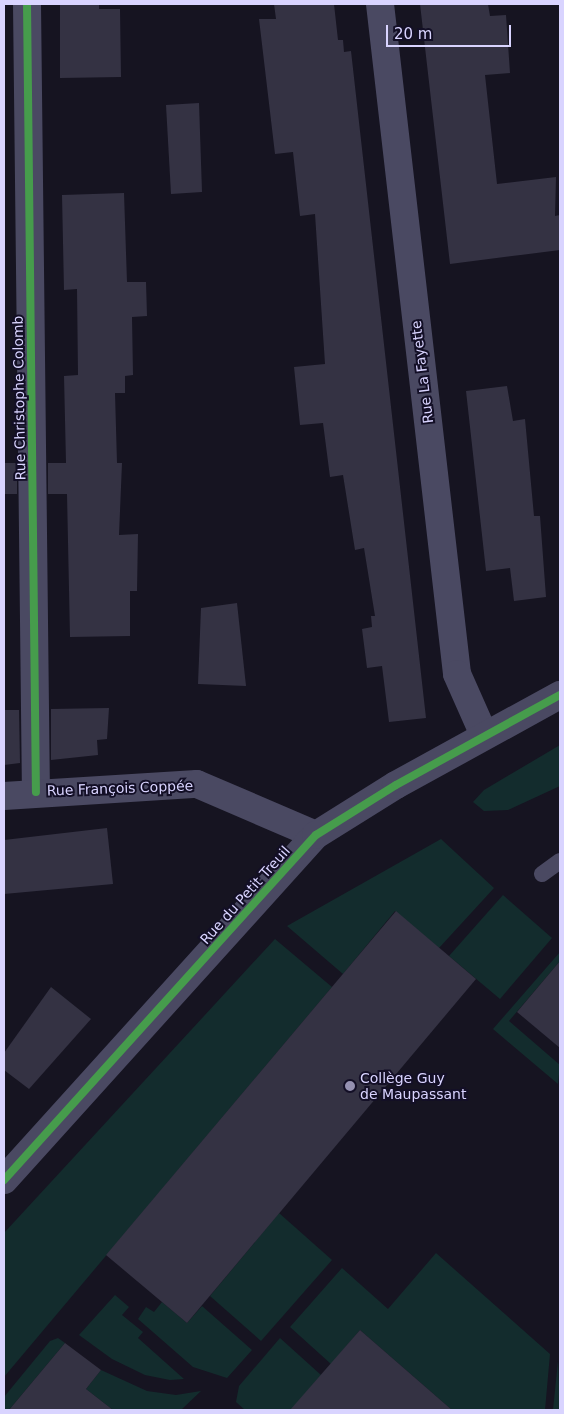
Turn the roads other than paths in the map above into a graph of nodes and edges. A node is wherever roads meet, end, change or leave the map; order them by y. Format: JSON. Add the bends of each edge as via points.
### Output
{"nodes":[{"id":1,"x":28,"y":4,"type":"edge"},
{"id":2,"x":380,"y":4,"type":"edge"},
{"id":3,"x":560,"y":695,"type":"edge"},
{"id":4,"x":484,"y":735,"type":"junction"},
{"id":5,"x":36,"y":792,"type":"junction"},
{"id":6,"x":4,"y":796,"type":"edge"},
{"id":7,"x":316,"y":835,"type":"junction"},
{"id":8,"x":560,"y":861,"type":"edge"},
{"id":9,"x":542,"y":874,"type":"dead end"},
{"id":10,"x":4,"y":1180,"type":"edge"}],
"edges":[{"from":1,"to":5,"type":"street","name":"Rue Christophe Colomb"},
{"from":2,"to":4,"type":"street","name":"Rue La Fayette","via":[[457,674]]},
{"from":3,"to":4,"type":"street","name":"Rue du Petit Treuil"},
{"from":4,"to":7,"type":"street","name":"Rue du Petit Treuil"},
{"from":5,"to":6,"type":"street","name":"Rue François Coppée"},
{"from":5,"to":7,"type":"street","name":"Rue François Coppée","via":[[197,784]]},
{"from":7,"to":10,"type":"street","name":"Rue du Petit Treuil"},
{"from":8,"to":9,"type":"lane"}]}
